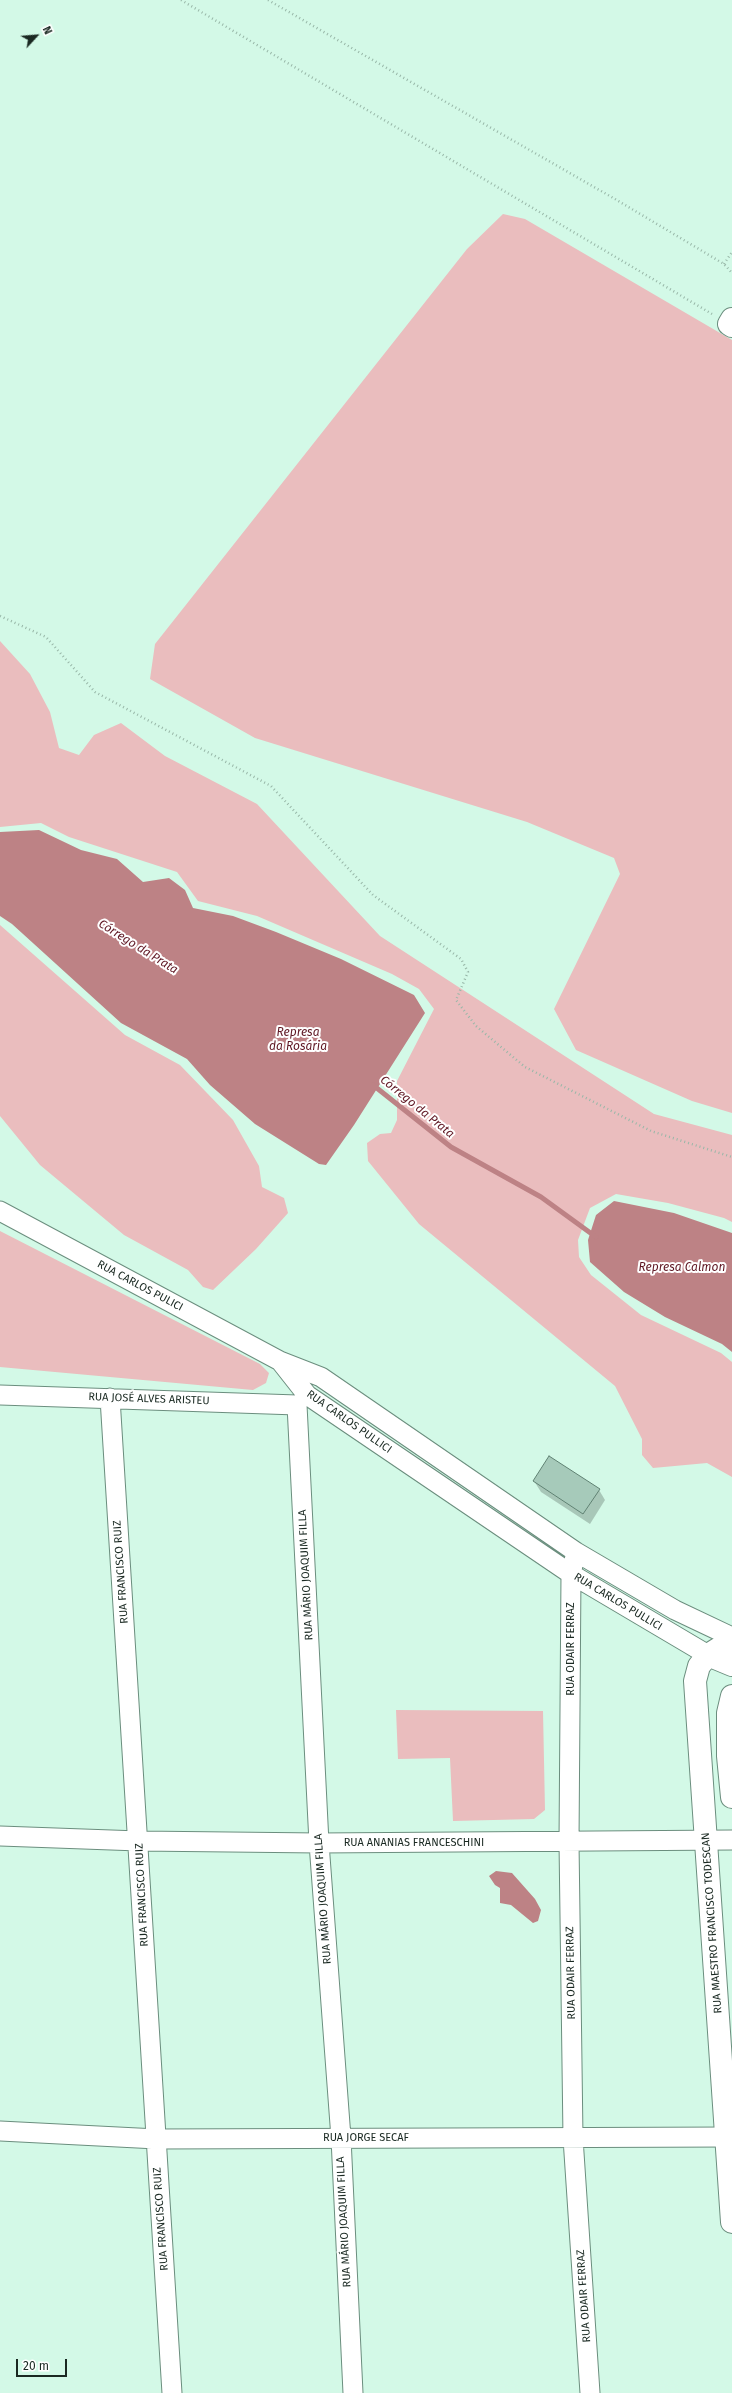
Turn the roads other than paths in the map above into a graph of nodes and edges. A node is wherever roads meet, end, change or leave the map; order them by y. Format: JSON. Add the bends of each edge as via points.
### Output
{"nodes":[{"id":1,"x":0,"y":1211,"type":"edge"},
{"id":2,"x":280,"y":1361,"type":"junction"},
{"id":3,"x":321,"y":1377,"type":"junction"},
{"id":4,"x":0,"y":1395,"type":"edge"},
{"id":5,"x":110,"y":1398,"type":"junction"},
{"id":6,"x":302,"y":1400,"type":"junction"},
{"id":7,"x":576,"y":1552,"type":"junction"},
{"id":8,"x":571,"y":1574,"type":"junction"},
{"id":9,"x":732,"y":1637,"type":"edge"},
{"id":10,"x":732,"y":1640,"type":"edge"},
{"id":11,"x":708,"y":1655,"type":"junction"},
{"id":12,"x":732,"y":1665,"type":"edge"},
{"id":13,"x":732,"y":1696,"type":"edge"},
{"id":14,"x":732,"y":1797,"type":"edge"},
{"id":15,"x":0,"y":1836,"type":"edge"},
{"id":16,"x":732,"y":1840,"type":"edge"},
{"id":17,"x":139,"y":1841,"type":"junction"},
{"id":18,"x":706,"y":1841,"type":"junction"},
{"id":19,"x":569,"y":1842,"type":"junction"},
{"id":20,"x":319,"y":1843,"type":"junction"},
{"id":21,"x":0,"y":2132,"type":"edge"},
{"id":22,"x":730,"y":2137,"type":"edge"},
{"id":23,"x":340,"y":2138,"type":"junction"},
{"id":24,"x":574,"y":2138,"type":"junction"},
{"id":25,"x":156,"y":2140,"type":"junction"},
{"id":26,"x":732,"y":2222,"type":"edge"},
{"id":27,"x":172,"y":2393,"type":"edge"},
{"id":28,"x":352,"y":2393,"type":"edge"},
{"id":29,"x":590,"y":2393,"type":"edge"}],
"edges":[{"from":1,"to":2,"type":"street","name":"RUA CARLOS PULICI"},
{"from":2,"to":3,"type":"street","name":"RUA CARLOS PULLICI"},
{"from":2,"to":6,"type":"street","name":"RUA CARLOS PULLICI"},
{"from":3,"to":6,"type":"street"},
{"from":3,"to":7,"type":"street","name":"RUA CARLOS PULLICI"},
{"from":4,"to":5,"type":"street","name":"RUA JOSÉ ALVES ARISTEU"},
{"from":5,"to":6,"type":"street","name":"RUA JOSÉ ALVES ARISTEU"},
{"from":5,"to":17,"type":"street","name":"RUA FRANCISCO RUIZ"},
{"from":6,"to":8,"type":"street","name":"RUA CARLOS PULLICI"},
{"from":6,"to":20,"type":"street","name":"RUA MÁRIO JOAQUIM FILLA"},
{"from":7,"to":8,"type":"street","name":"RUA ODAIR FERRAZ"},
{"from":7,"to":9,"type":"street","name":"RUA CARLOS PULLICI","via":[[675,1610]]},
{"from":8,"to":11,"type":"street","name":"RUA CARLOS PULLICI"},
{"from":8,"to":19,"type":"street","name":"RUA ODAIR FERRAZ"},
{"from":10,"to":11,"type":"main road","name":"RUA MAESTRO FRANCISCO TODESCAN"},
{"from":11,"to":12,"type":"main road","name":"RUA CARLOS PULLICI"},
{"from":11,"to":18,"type":"main road","name":"RUA MAESTRO FRANCISCO TODESCAN","via":[[699,1666],[695,1682]]},
{"from":13,"to":14,"type":"main road","via":[[728,1720]]},
{"from":15,"to":17,"type":"street","name":"RUA ANANIAS FRANCESCHINI"},
{"from":16,"to":18,"type":"street","name":"RUA ANANIAS FRANCESCHINI"},
{"from":17,"to":20,"type":"street","name":"RUA ANANIAS FRANCESCHINI"},
{"from":17,"to":25,"type":"street","name":"RUA FRANCISCO RUIZ"},
{"from":18,"to":19,"type":"street","name":"RUA ANANIAS FRANCESCHINI"},
{"from":18,"to":22,"type":"main road","name":"RUA MAESTRO FRANCISCO TODESCAN"},
{"from":19,"to":20,"type":"street","name":"RUA ANANIAS FRANCESCHINI"},
{"from":19,"to":24,"type":"street","name":"RUA ODAIR FERRAZ"},
{"from":20,"to":23,"type":"street","name":"RUA MÁRIO JOAQUIM FILLA"},
{"from":21,"to":25,"type":"street","name":"RUA JORGE SECAF"},
{"from":22,"to":24,"type":"street","name":"RUA JORGE SECAF"},
{"from":22,"to":26,"type":"main road","name":"RUA MAESTRO FRANCISCO TODESCAN"},
{"from":23,"to":24,"type":"street","name":"RUA JORGE SECAF"},
{"from":23,"to":25,"type":"street","name":"RUA JORGE SECAF"},
{"from":23,"to":28,"type":"street","name":"RUA MÁRIO JOAQUIM FILLA"},
{"from":24,"to":29,"type":"street","name":"RUA ODAIR FERRAZ"},
{"from":25,"to":27,"type":"street","name":"RUA FRANCISCO RUIZ"}]}
